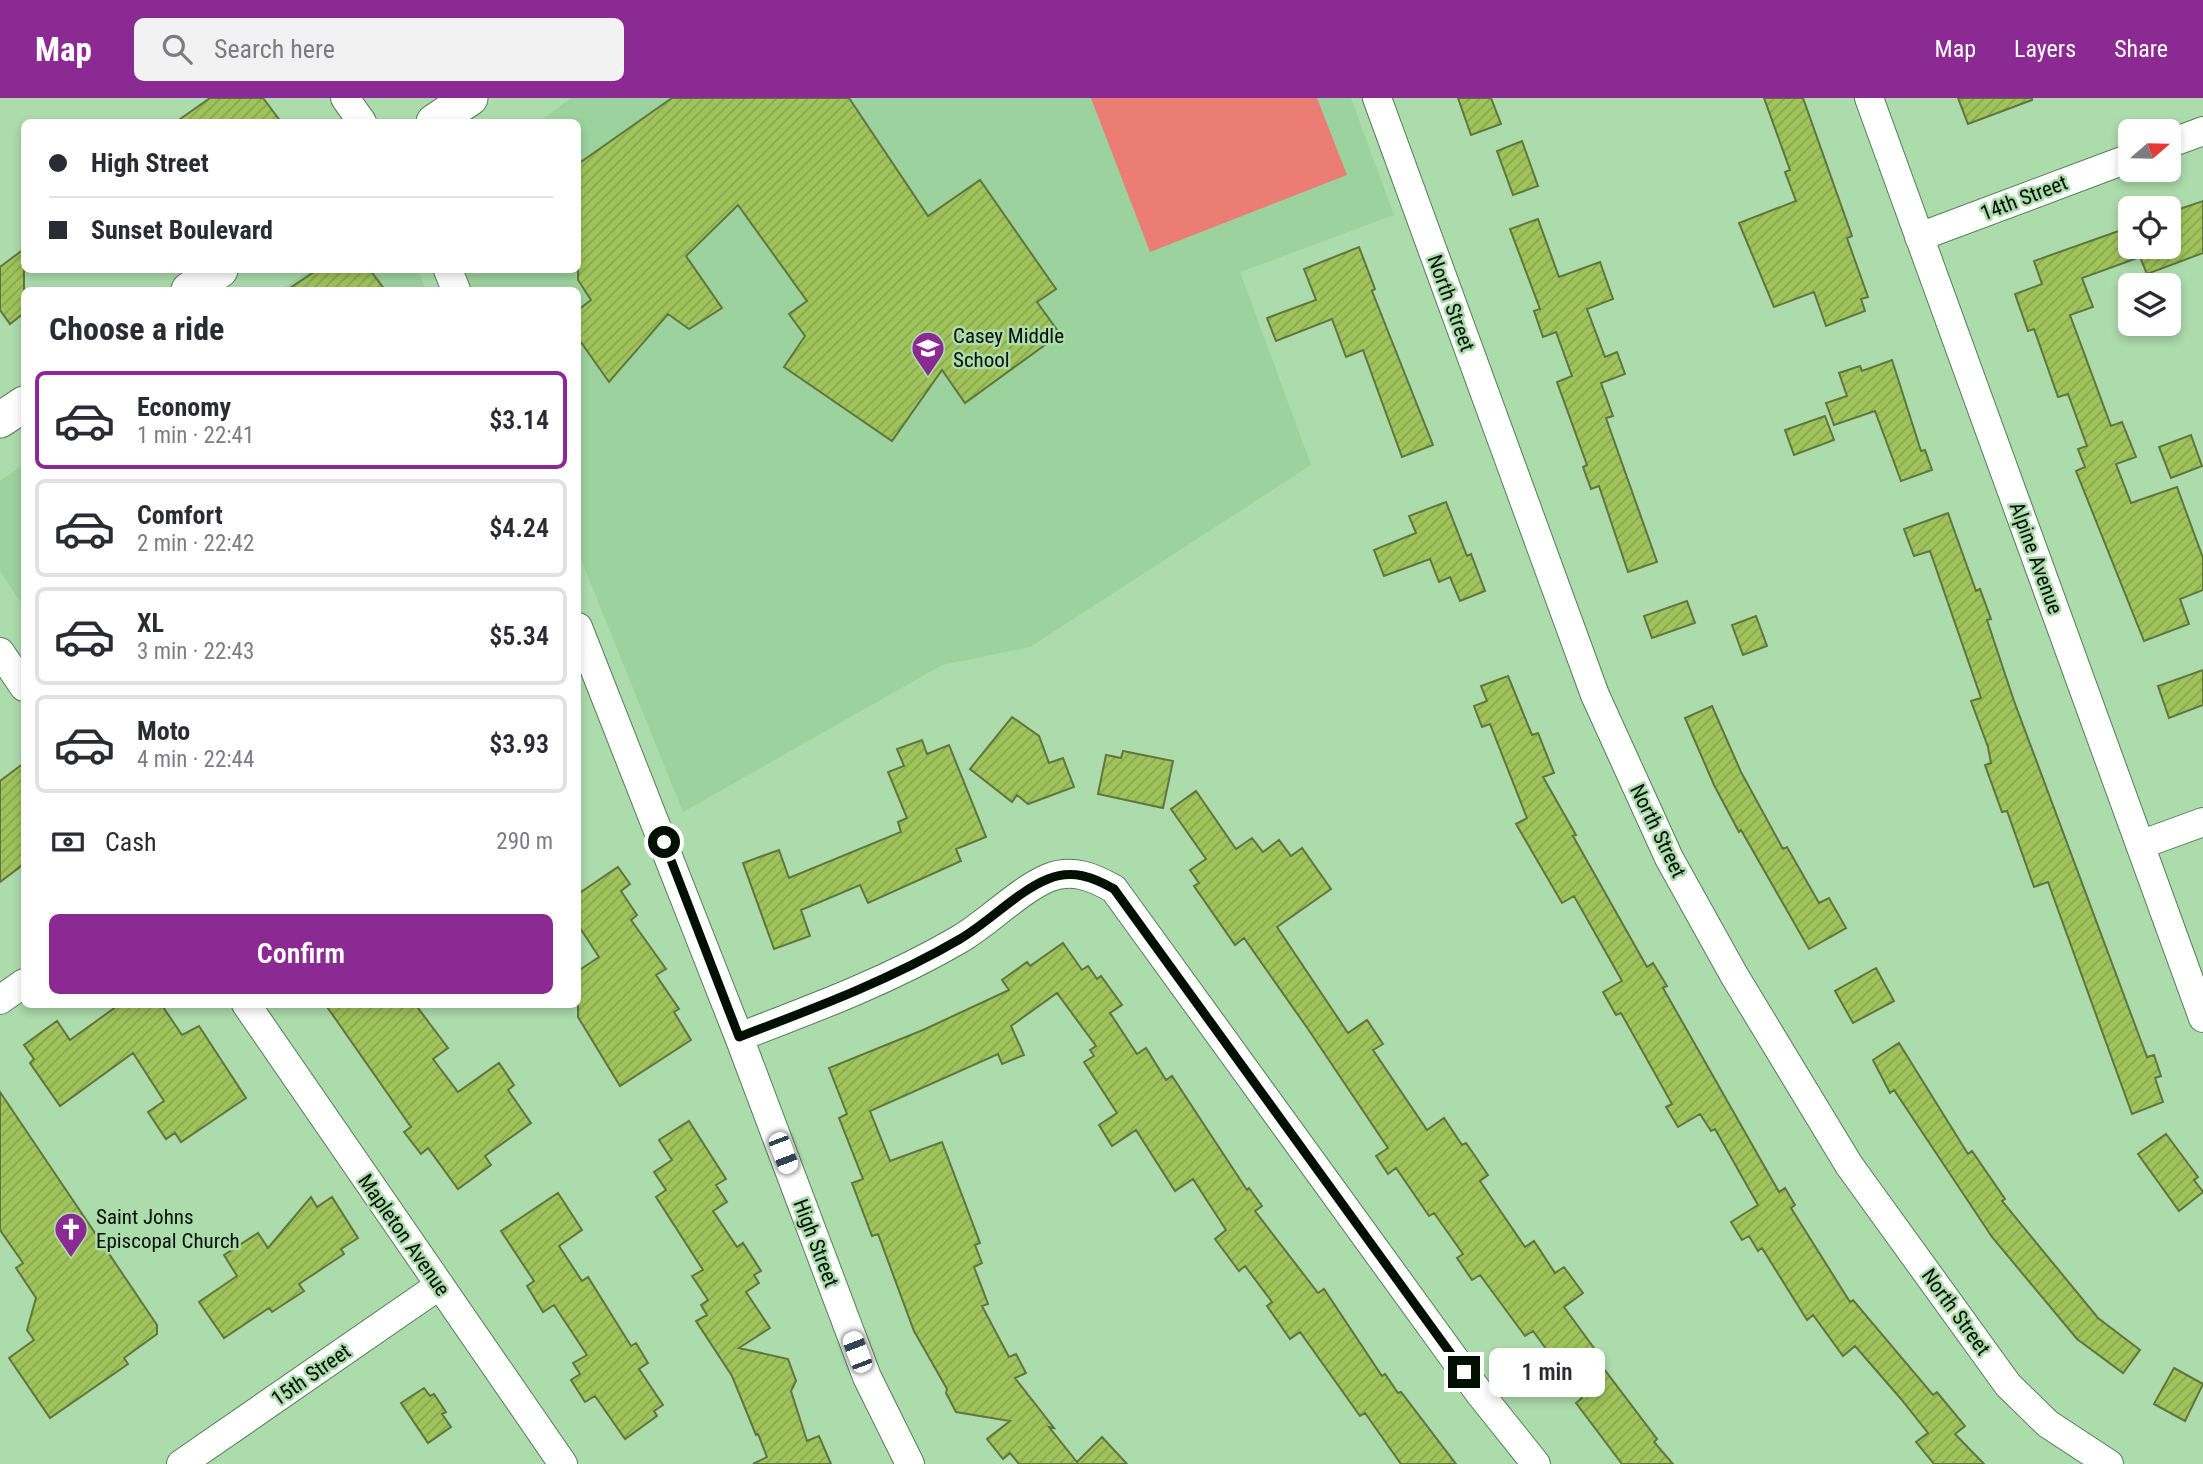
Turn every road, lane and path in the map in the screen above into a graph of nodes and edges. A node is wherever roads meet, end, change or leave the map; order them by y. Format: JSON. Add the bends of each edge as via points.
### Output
{"nodes":[{"id":1,"x":345,"y":98,"type":"edge"},
{"id":2,"x":471,"y":98,"type":"edge"},
{"id":3,"x":1377,"y":98,"type":"edge"},
{"id":4,"x":1869,"y":98,"type":"edge"},
{"id":5,"x":360,"y":119,"type":"edge"},
{"id":6,"x":439,"y":119,"type":"edge"},
{"id":7,"x":2203,"y":131,"type":"edge"},
{"id":8,"x":2181,"y":139,"type":"edge"},
{"id":9,"x":2118,"y":162,"type":"edge"},
{"id":10,"x":1919,"y":237,"type":"junction"},
{"id":11,"x":215,"y":273,"type":"edge"},
{"id":12,"x":194,"y":287,"type":"edge"},
{"id":13,"x":21,"y":406,"type":"edge"},
{"id":14,"x":0,"y":420,"type":"edge"},
{"id":15,"x":581,"y":635,"type":"edge"},
{"id":16,"x":0,"y":652,"type":"edge"},
{"id":17,"x":21,"y":683,"type":"edge"},
{"id":18,"x":2203,"y":822,"type":"edge"},
{"id":19,"x":2140,"y":845,"type":"junction"},
{"id":20,"x":21,"y":984,"type":"edge"},
{"id":21,"x":0,"y":1000,"type":"edge"},
{"id":22,"x":249,"y":1008,"type":"edge"},
{"id":23,"x":2203,"y":1018,"type":"edge"},
{"id":24,"x":739,"y":1037,"type":"junction"},
{"id":25,"x":440,"y":1285,"type":"junction"},
{"id":26,"x":181,"y":1464,"type":"edge"},
{"id":27,"x":564,"y":1464,"type":"edge"},
{"id":28,"x":910,"y":1464,"type":"edge"},
{"id":29,"x":1536,"y":1464,"type":"edge"},
{"id":30,"x":2109,"y":1464,"type":"edge"}],
"edges":[{"from":1,"to":5,"type":"street"},
{"from":2,"to":6,"type":"street"},
{"from":3,"to":30,"type":"street","name":"North Street","via":[[1595,695],[1669,858],[1849,1165],[2008,1385],[2048,1424]]},
{"from":4,"to":10,"type":"street","name":"Alpine Avenue"},
{"from":7,"to":8,"type":"street"},
{"from":9,"to":10,"type":"street","name":"14th Street"},
{"from":10,"to":19,"type":"street","name":"Alpine Avenue"},
{"from":11,"to":12,"type":"street"},
{"from":13,"to":14,"type":"street"},
{"from":15,"to":24,"type":"street","name":"High Street"},
{"from":16,"to":17,"type":"street"},
{"from":18,"to":19,"type":"street"},
{"from":19,"to":23,"type":"street","name":"Alpine Avenue"},
{"from":20,"to":21,"type":"street"},
{"from":22,"to":25,"type":"street","name":"Mapleton Avenue"},
{"from":24,"to":28,"type":"street","name":"High Street","via":[[867,1377]]},
{"from":24,"to":29,"type":"street","via":[[873,985],[961,939],[1048,879],[1070,873],[1093,877],[1114,889],[1480,1394]]},
{"from":25,"to":26,"type":"street","name":"15th Street"},
{"from":25,"to":27,"type":"street","name":"Mapleton Avenue"}]}
